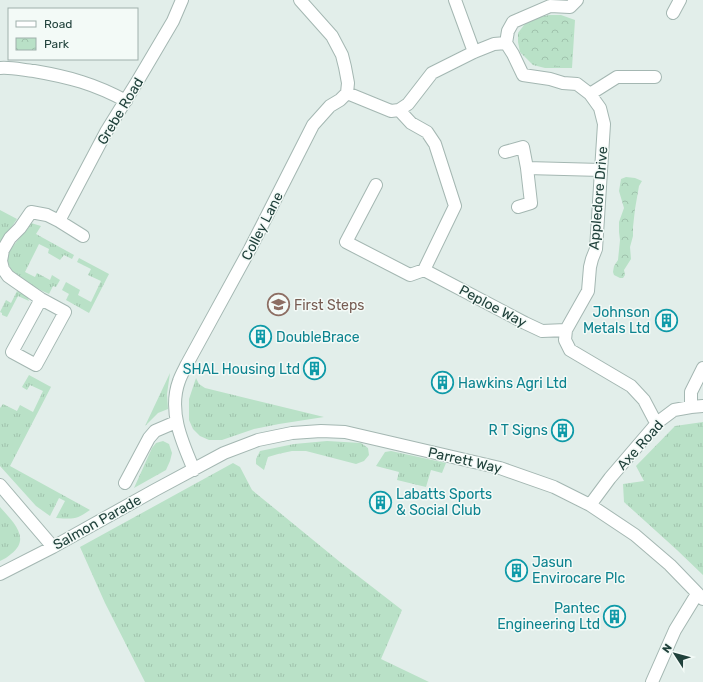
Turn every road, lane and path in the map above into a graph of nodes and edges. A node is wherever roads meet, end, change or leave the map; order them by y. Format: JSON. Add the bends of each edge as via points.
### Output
{"nodes":[{"id":1,"x":182,"y":0,"type":"edge"},
{"id":2,"x":301,"y":0,"type":"edge"},
{"id":3,"x":455,"y":0,"type":"edge"},
{"id":4,"x":577,"y":0,"type":"edge"},
{"id":5,"x":680,"y":0,"type":"edge"},
{"id":6,"x":673,"y":13,"type":"dead end"},
{"id":7,"x":506,"y":43,"type":"junction"},
{"id":8,"x":474,"y":52,"type":"junction"},
{"id":9,"x":0,"y":68,"type":"edge"},
{"id":10,"x":655,"y":77,"type":"dead end"},
{"id":11,"x":347,"y":93,"type":"junction"},
{"id":12,"x":590,"y":94,"type":"junction"},
{"id":13,"x":126,"y":101,"type":"junction"},
{"id":14,"x":399,"y":110,"type":"junction"},
{"id":15,"x":505,"y":152,"type":"dead end"},
{"id":16,"x":527,"y":168,"type":"junction"},
{"id":17,"x":601,"y":170,"type":"junction"},
{"id":18,"x":376,"y":185,"type":"dead end"},
{"id":19,"x":518,"y":207,"type":"dead end"},
{"id":20,"x":59,"y":221,"type":"junction"},
{"id":21,"x":83,"y":236,"type":"dead end"},
{"id":22,"x":424,"y":270,"type":"junction"},
{"id":23,"x":41,"y":299,"type":"junction"},
{"id":24,"x":566,"y":330,"type":"junction"},
{"id":25,"x":703,"y":368,"type":"edge"},
{"id":26,"x":697,"y":406,"type":"edge"},
{"id":27,"x":176,"y":422,"type":"junction"},
{"id":28,"x":658,"y":422,"type":"junction"},
{"id":29,"x":194,"y":470,"type":"junction"},
{"id":30,"x":125,"y":483,"type":"dead end"},
{"id":31,"x":0,"y":485,"type":"edge"},
{"id":32,"x":590,"y":505,"type":"junction"},
{"id":33,"x":53,"y":548,"type":"junction"},
{"id":34,"x":0,"y":574,"type":"edge"},
{"id":35,"x":700,"y":597,"type":"edge"},
{"id":36,"x":652,"y":682,"type":"edge"}],
"edges":[{"from":1,"to":13,"type":"street","name":"Grebe Road","via":[[173,21]]},
{"from":2,"to":11,"type":"street","via":[[332,36],[342,56],[348,84]]},
{"from":3,"to":8,"type":"street"},
{"from":4,"to":7,"type":"street","via":[[570,7],[550,6],[513,22]]},
{"from":5,"to":6,"type":"street"},
{"from":7,"to":8,"type":"street","via":[[494,44]]},
{"from":7,"to":12,"type":"street","name":"Appledore Drive","via":[[523,75],[577,84]]},
{"from":8,"to":14,"type":"street","via":[[432,73],[408,104]]},
{"from":9,"to":13,"type":"street","via":[[84,82]]},
{"from":10,"to":12,"type":"street","via":[[617,77]]},
{"from":11,"to":14,"type":"street","via":[[391,111]]},
{"from":11,"to":27,"type":"street","name":"Colley Lane","via":[[330,106],[313,125],[250,249],[187,364],[176,395]]},
{"from":12,"to":17,"type":"street","name":"Appledore Drive","via":[[600,108],[604,124]]},
{"from":13,"to":20,"type":"street","name":"Grebe Road","via":[[106,132]]},
{"from":14,"to":22,"type":"street","via":[[411,123],[427,132],[435,144],[455,206]]},
{"from":15,"to":16,"type":"street","via":[[523,147]]},
{"from":16,"to":17,"type":"street"},
{"from":16,"to":19,"type":"street","via":[[531,203]]},
{"from":17,"to":24,"type":"street","name":"Appledore Drive","via":[[596,249],[590,267],[588,291]]},
{"from":18,"to":22,"type":"street","via":[[346,242],[410,275]]},
{"from":20,"to":21,"type":"street"},
{"from":20,"to":23,"type":"street","via":[[31,212],[3,250],[1,261],[8,276]]},
{"from":22,"to":24,"type":"street","name":"Peploe Way","via":[[542,331]]},
{"from":23,"to":23,"type":"street","via":[[65,312],[36,365],[12,352]]},
{"from":24,"to":28,"type":"street","via":[[565,340],[570,350],[631,386]]},
{"from":25,"to":26,"type":"street","via":[[691,392]]},
{"from":26,"to":28,"type":"street","name":"Axe Road","via":[[674,410]]},
{"from":27,"to":29,"type":"street","name":"Colley Lane"},
{"from":27,"to":30,"type":"street","via":[[155,431],[149,438]]},
{"from":28,"to":32,"type":"street","name":"Axe Road"},
{"from":29,"to":32,"type":"street","name":"Parrett Way","via":[[224,453],[258,440],[321,430],[345,432],[500,468],[554,487]]},
{"from":29,"to":33,"type":"street","name":"Salmon Parade"},
{"from":31,"to":33,"type":"street"},
{"from":32,"to":35,"type":"street","name":"Parrett Way","via":[[635,535],[670,565]]},
{"from":33,"to":34,"type":"street","name":"Salmon Parade"},
{"from":35,"to":36,"type":"street","via":[[675,630]]}]}
